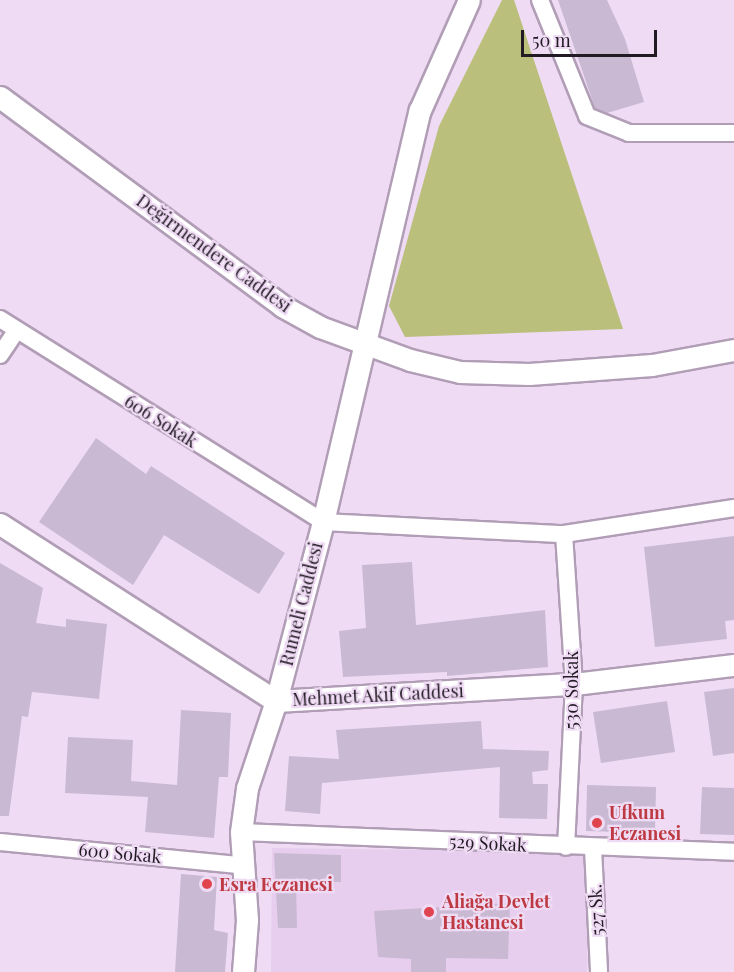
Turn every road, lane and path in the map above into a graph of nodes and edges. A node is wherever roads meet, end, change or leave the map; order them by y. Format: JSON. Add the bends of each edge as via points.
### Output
{"nodes":[{"id":1,"x":469,"y":0,"type":"edge"},
{"id":2,"x":540,"y":0,"type":"edge"},
{"id":3,"x":0,"y":97,"type":"edge"},
{"id":4,"x":734,"y":133,"type":"edge"},
{"id":5,"x":0,"y":319,"type":"edge"},
{"id":6,"x":16,"y":331,"type":"junction"},
{"id":7,"x":364,"y":342,"type":"junction"},
{"id":8,"x":734,"y":350,"type":"edge"},
{"id":9,"x":0,"y":354,"type":"edge"},
{"id":10,"x":734,"y":508,"type":"edge"},
{"id":11,"x":322,"y":522,"type":"junction"},
{"id":12,"x":0,"y":524,"type":"edge"},
{"id":13,"x":564,"y":534,"type":"junction"},
{"id":14,"x":734,"y":665,"type":"edge"},
{"id":15,"x":574,"y":684,"type":"junction"},
{"id":16,"x":276,"y":701,"type":"junction"},
{"id":17,"x":242,"y":832,"type":"junction"},
{"id":18,"x":0,"y":842,"type":"edge"},
{"id":19,"x":566,"y":847,"type":"junction"},
{"id":20,"x":594,"y":848,"type":"junction"},
{"id":21,"x":734,"y":852,"type":"edge"},
{"id":22,"x":241,"y":865,"type":"junction"},
{"id":23,"x":243,"y":972,"type":"edge"},
{"id":24,"x":599,"y":972,"type":"edge"}],
"edges":[{"from":1,"to":7,"type":"street","name":"Rumeli Caddesi","via":[[420,110]]},
{"from":2,"to":4,"type":"street","via":[[587,116],[629,133]]},
{"from":3,"to":7,"type":"street","name":"Değirmendere Caddesi","via":[[282,306],[320,327]]},
{"from":5,"to":6,"type":"street","name":"606 Sokak"},
{"from":6,"to":9,"type":"street"},
{"from":6,"to":11,"type":"street","name":"606 Sokak"},
{"from":7,"to":8,"type":"street","name":"Değirmendere Caddesi","via":[[410,360],[460,372],[529,374],[652,365]]},
{"from":7,"to":11,"type":"street","name":"Rumeli Caddesi"},
{"from":10,"to":13,"type":"street"},
{"from":11,"to":13,"type":"street"},
{"from":11,"to":16,"type":"street","name":"Rumeli Caddesi"},
{"from":12,"to":16,"type":"street","name":"Mehmet Akif Caddesi"},
{"from":13,"to":15,"type":"street","name":"530 Sokak"},
{"from":14,"to":15,"type":"street","name":"Mehmet Akif Caddesi"},
{"from":15,"to":16,"type":"street","name":"Mehmet Akif Caddesi"},
{"from":15,"to":19,"type":"street","name":"530 Sokak"},
{"from":16,"to":17,"type":"street","name":"Rumeli Caddesi","via":[[247,788]]},
{"from":17,"to":19,"type":"street","name":"529 Sokak"},
{"from":17,"to":22,"type":"street","name":"Rumeli Caddesi"},
{"from":18,"to":22,"type":"street","name":"600 Sokak"},
{"from":19,"to":20,"type":"street","name":"529 Sokak"},
{"from":20,"to":21,"type":"street","name":"529 Sokak"},
{"from":20,"to":24,"type":"street","name":"527 Sk."},
{"from":22,"to":23,"type":"street","name":"Rumeli Caddesi","via":[[248,920]]}]}
